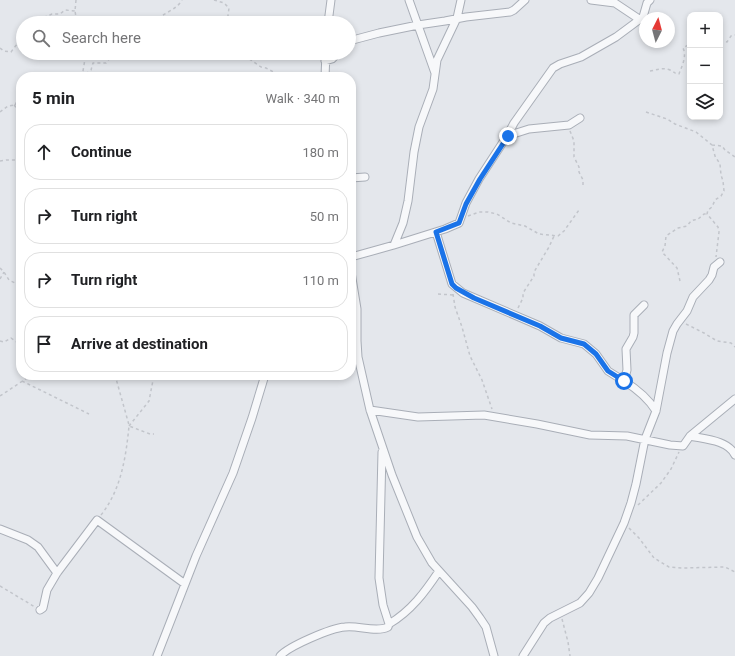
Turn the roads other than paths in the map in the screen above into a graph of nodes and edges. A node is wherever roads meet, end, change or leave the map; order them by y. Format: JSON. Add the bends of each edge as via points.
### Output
{"nodes":[{"id":1,"x":331,"y":0,"type":"edge"},
{"id":2,"x":409,"y":0,"type":"edge"},
{"id":3,"x":461,"y":0,"type":"edge"},
{"id":4,"x":525,"y":0,"type":"edge"},
{"id":5,"x":591,"y":0,"type":"edge"},
{"id":6,"x":650,"y":0,"type":"edge"},
{"id":7,"x":645,"y":12,"type":"edge"},
{"id":8,"x":329,"y":16,"type":"edge"},
{"id":9,"x":457,"y":18,"type":"junction"},
{"id":10,"x":639,"y":19,"type":"joint"},
{"id":11,"x":418,"y":25,"type":"junction"},
{"id":12,"x":356,"y":39,"type":"edge"},
{"id":13,"x":328,"y":60,"type":"edge"},
{"id":14,"x":325,"y":61,"type":"joint"},
{"id":15,"x":325,"y":72,"type":"edge"},
{"id":16,"x":435,"y":73,"type":"junction"},
{"id":17,"x":580,"y":118,"type":"dead end"},
{"id":18,"x":508,"y":136,"type":"junction"},
{"id":19,"x":366,"y":177,"type":"dead end"},
{"id":20,"x":356,"y":178,"type":"edge"},
{"id":21,"x":436,"y":232,"type":"junction"},
{"id":22,"x":394,"y":245,"type":"junction"},
{"id":23,"x":356,"y":256,"type":"edge"},
{"id":24,"x":717,"y":264,"type":"road end"},
{"id":25,"x":644,"y":305,"type":"dead end"},
{"id":26,"x":356,"y":309,"type":"edge"},
{"id":27,"x":356,"y":340,"type":"edge"},
{"id":28,"x":356,"y":340,"type":"edge"},
{"id":29,"x":263,"y":380,"type":"edge"},
{"id":30,"x":624,"y":381,"type":"junction"},
{"id":31,"x":735,"y":399,"type":"edge"},
{"id":32,"x":370,"y":410,"type":"junction"},
{"id":33,"x":656,"y":411,"type":"junction"},
{"id":34,"x":690,"y":436,"type":"junction"},
{"id":35,"x":645,"y":439,"type":"junction"},
{"id":36,"x":382,"y":446,"type":"junction"},
{"id":37,"x":735,"y":455,"type":"edge"},
{"id":38,"x":0,"y":529,"type":"edge"},
{"id":39,"x":439,"y":571,"type":"junction"},
{"id":40,"x":57,"y":573,"type":"junction"},
{"id":41,"x":185,"y":584,"type":"junction"},
{"id":42,"x":40,"y":610,"type":"road end"},
{"id":43,"x":389,"y":624,"type":"junction"},
{"id":44,"x":157,"y":656,"type":"edge"},
{"id":45,"x":280,"y":656,"type":"edge"},
{"id":46,"x":494,"y":656,"type":"edge"},
{"id":47,"x":523,"y":656,"type":"edge"}],
"edges":[{"from":1,"to":8,"type":"street"},
{"from":2,"to":11,"type":"street"},
{"from":3,"to":9,"type":"street"},
{"from":4,"to":9,"type":"street","via":[[510,12]]},
{"from":5,"to":10,"type":"street","via":[[615,3]]},
{"from":6,"to":7,"type":"street"},
{"from":9,"to":11,"type":"street"},
{"from":9,"to":16,"type":"street","via":[[437,60]]},
{"from":10,"to":18,"type":"street","via":[[606,43],[553,68],[514,123]]},
{"from":11,"to":12,"type":"street"},
{"from":11,"to":16,"type":"street"},
{"from":13,"to":14,"type":"street"},
{"from":14,"to":15,"type":"street"},
{"from":16,"to":22,"type":"street","via":[[433,89],[416,141],[403,223]]},
{"from":17,"to":18,"type":"street","via":[[570,125],[529,129]]},
{"from":18,"to":21,"type":"street","via":[[476,184],[459,223]]},
{"from":19,"to":20,"type":"street"},
{"from":21,"to":22,"type":"street"},
{"from":21,"to":30,"type":"street","via":[[452,284],[463,293],[561,338],[584,344],[596,354],[608,371]]},
{"from":22,"to":23,"type":"street"},
{"from":24,"to":33,"type":"street","via":[[709,280],[695,294],[673,331]]},
{"from":25,"to":30,"type":"street","via":[[634,315],[634,333],[626,349],[627,370]]},
{"from":26,"to":27,"type":"street"},
{"from":28,"to":32,"type":"street"},
{"from":29,"to":41,"type":"street","via":[[233,473]]},
{"from":30,"to":33,"type":"street","via":[[642,394]]},
{"from":31,"to":34,"type":"street"},
{"from":32,"to":35,"type":"street","via":[[418,417],[495,416],[590,435]]},
{"from":32,"to":36,"type":"street"},
{"from":33,"to":35,"type":"street"},
{"from":34,"to":35,"type":"street","via":[[683,446]]},
{"from":34,"to":37,"type":"street","via":[[721,443],[733,450]]},
{"from":35,"to":47,"type":"street","via":[[636,484],[624,523],[598,578],[580,603],[550,618],[544,624]]},
{"from":36,"to":39,"type":"street","via":[[417,537],[432,564]]},
{"from":36,"to":43,"type":"street","via":[[379,578]]},
{"from":38,"to":40,"type":"street","via":[[28,540],[38,547]]},
{"from":39,"to":43,"type":"street","via":[[410,609]]},
{"from":39,"to":46,"type":"street","via":[[472,607],[486,627]]},
{"from":40,"to":41,"type":"street","via":[[97,520]]},
{"from":40,"to":42,"type":"street","via":[[47,590],[44,608]]},
{"from":41,"to":44,"type":"street"},
{"from":43,"to":45,"type":"street","via":[[385,628],[344,627],[331,630],[284,651]]}]}
